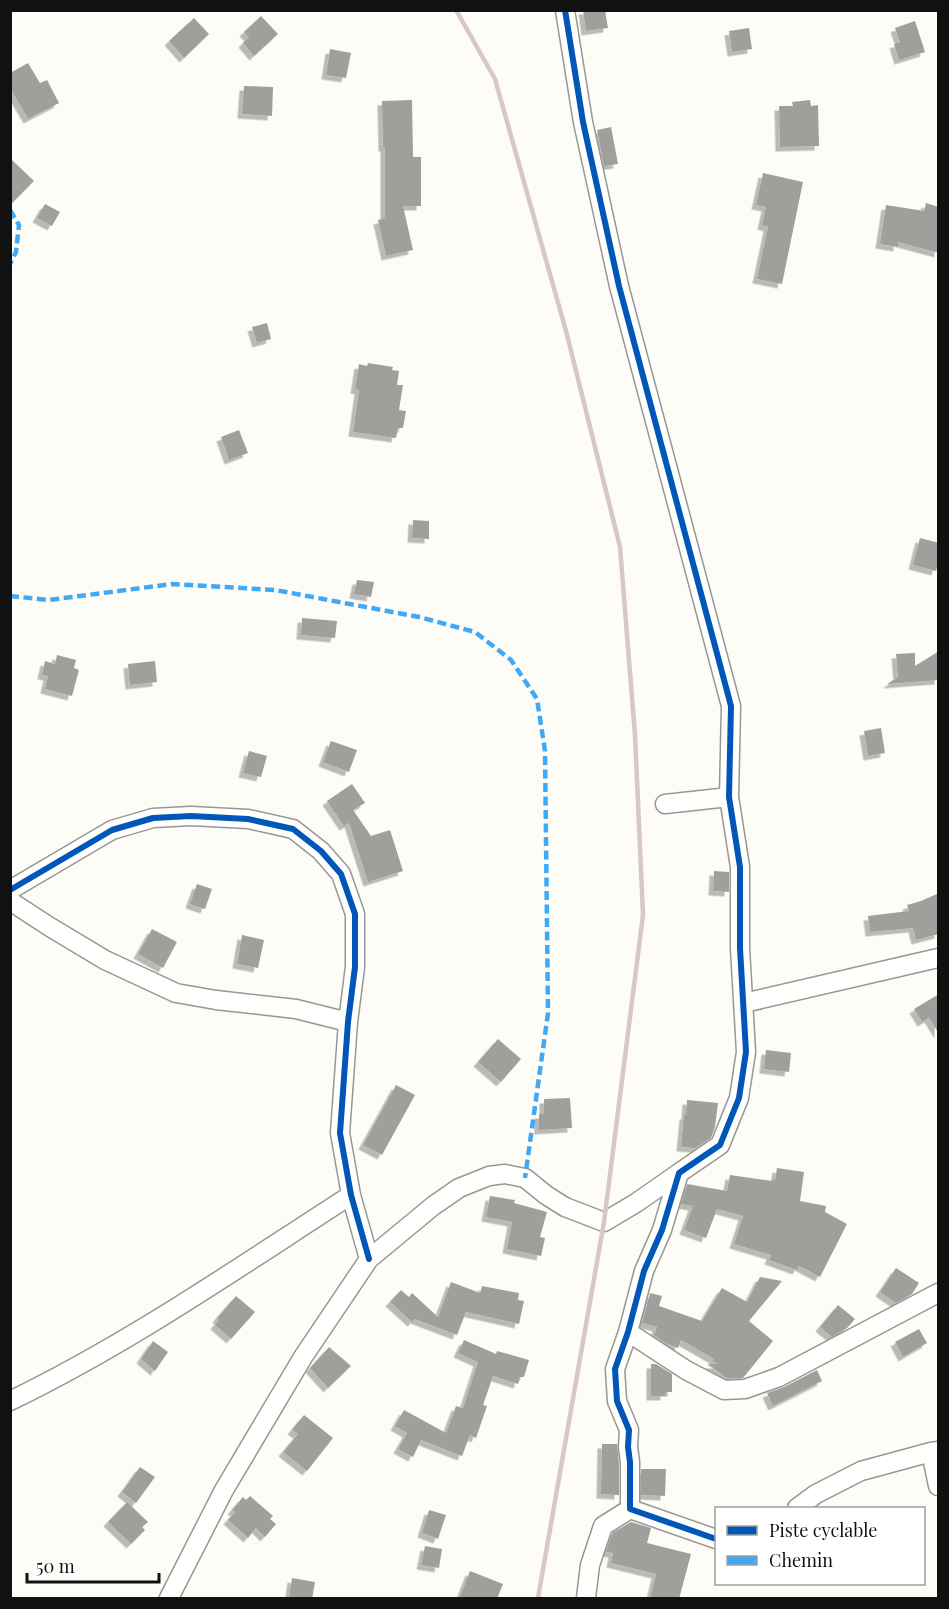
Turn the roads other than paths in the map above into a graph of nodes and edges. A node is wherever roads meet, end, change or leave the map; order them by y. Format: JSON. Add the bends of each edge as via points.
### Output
{"nodes":[{"id":1,"x":565,"y":10,"type":"edge"},
{"id":2,"x":729,"y":797,"type":"junction"},
{"id":3,"x":665,"y":804,"type":"dead end"},
{"id":4,"x":10,"y":890,"type":"edge"},
{"id":5,"x":10,"y":901,"type":"edge"},
{"id":6,"x":939,"y":958,"type":"edge"},
{"id":7,"x":744,"y":1003,"type":"junction"},
{"id":8,"x":348,"y":1022,"type":"junction"},
{"id":9,"x":680,"y":1173,"type":"junction"},
{"id":10,"x":351,"y":1195,"type":"junction"},
{"id":11,"x":369,"y":1259,"type":"junction"},
{"id":12,"x":939,"y":1293,"type":"edge"},
{"id":13,"x":628,"y":1332,"type":"junction"},
{"id":14,"x":10,"y":1401,"type":"edge"},
{"id":15,"x":935,"y":1452,"type":"edge"},
{"id":16,"x":939,"y":1486,"type":"edge"},
{"id":17,"x":800,"y":1507,"type":"edge"},
{"id":18,"x":630,"y":1509,"type":"junction"},
{"id":19,"x":715,"y":1538,"type":"edge"},
{"id":20,"x":169,"y":1599,"type":"edge"},
{"id":21,"x":586,"y":1599,"type":"edge"}],
"edges":[{"from":1,"to":2,"type":"street","via":[[583,122],[619,286],[731,706]]},
{"from":2,"to":3,"type":"street"},
{"from":2,"to":7,"type":"street","via":[[740,867]]},
{"from":4,"to":8,"type":"street","via":[[112,830],[153,818],[248,819],[293,829],[321,851],[341,874],[355,914],[355,967]]},
{"from":5,"to":8,"type":"street","via":[[105,960],[176,993],[296,1009]]},
{"from":6,"to":7,"type":"street"},
{"from":7,"to":9,"type":"street","via":[[746,1052],[739,1098],[720,1145]]},
{"from":8,"to":10,"type":"street","via":[[340,1133]]},
{"from":9,"to":11,"type":"street","via":[[604,1222],[565,1207],[525,1178],[489,1176],[459,1188]]},
{"from":9,"to":13,"type":"street","via":[[644,1271]]},
{"from":10,"to":11,"type":"street"},
{"from":10,"to":14,"type":"street","via":[[142,1329]]},
{"from":11,"to":20,"type":"street","via":[[303,1356],[224,1490]]},
{"from":12,"to":13,"type":"street","via":[[779,1377],[745,1389],[724,1390]]},
{"from":13,"to":18,"type":"street","via":[[615,1369],[617,1401],[629,1430]]},
{"from":15,"to":16,"type":"street"},
{"from":15,"to":17,"type":"street","via":[[861,1471]]},
{"from":18,"to":19,"type":"street"},
{"from":18,"to":21,"type":"street","via":[[603,1526],[590,1565]]}]}
